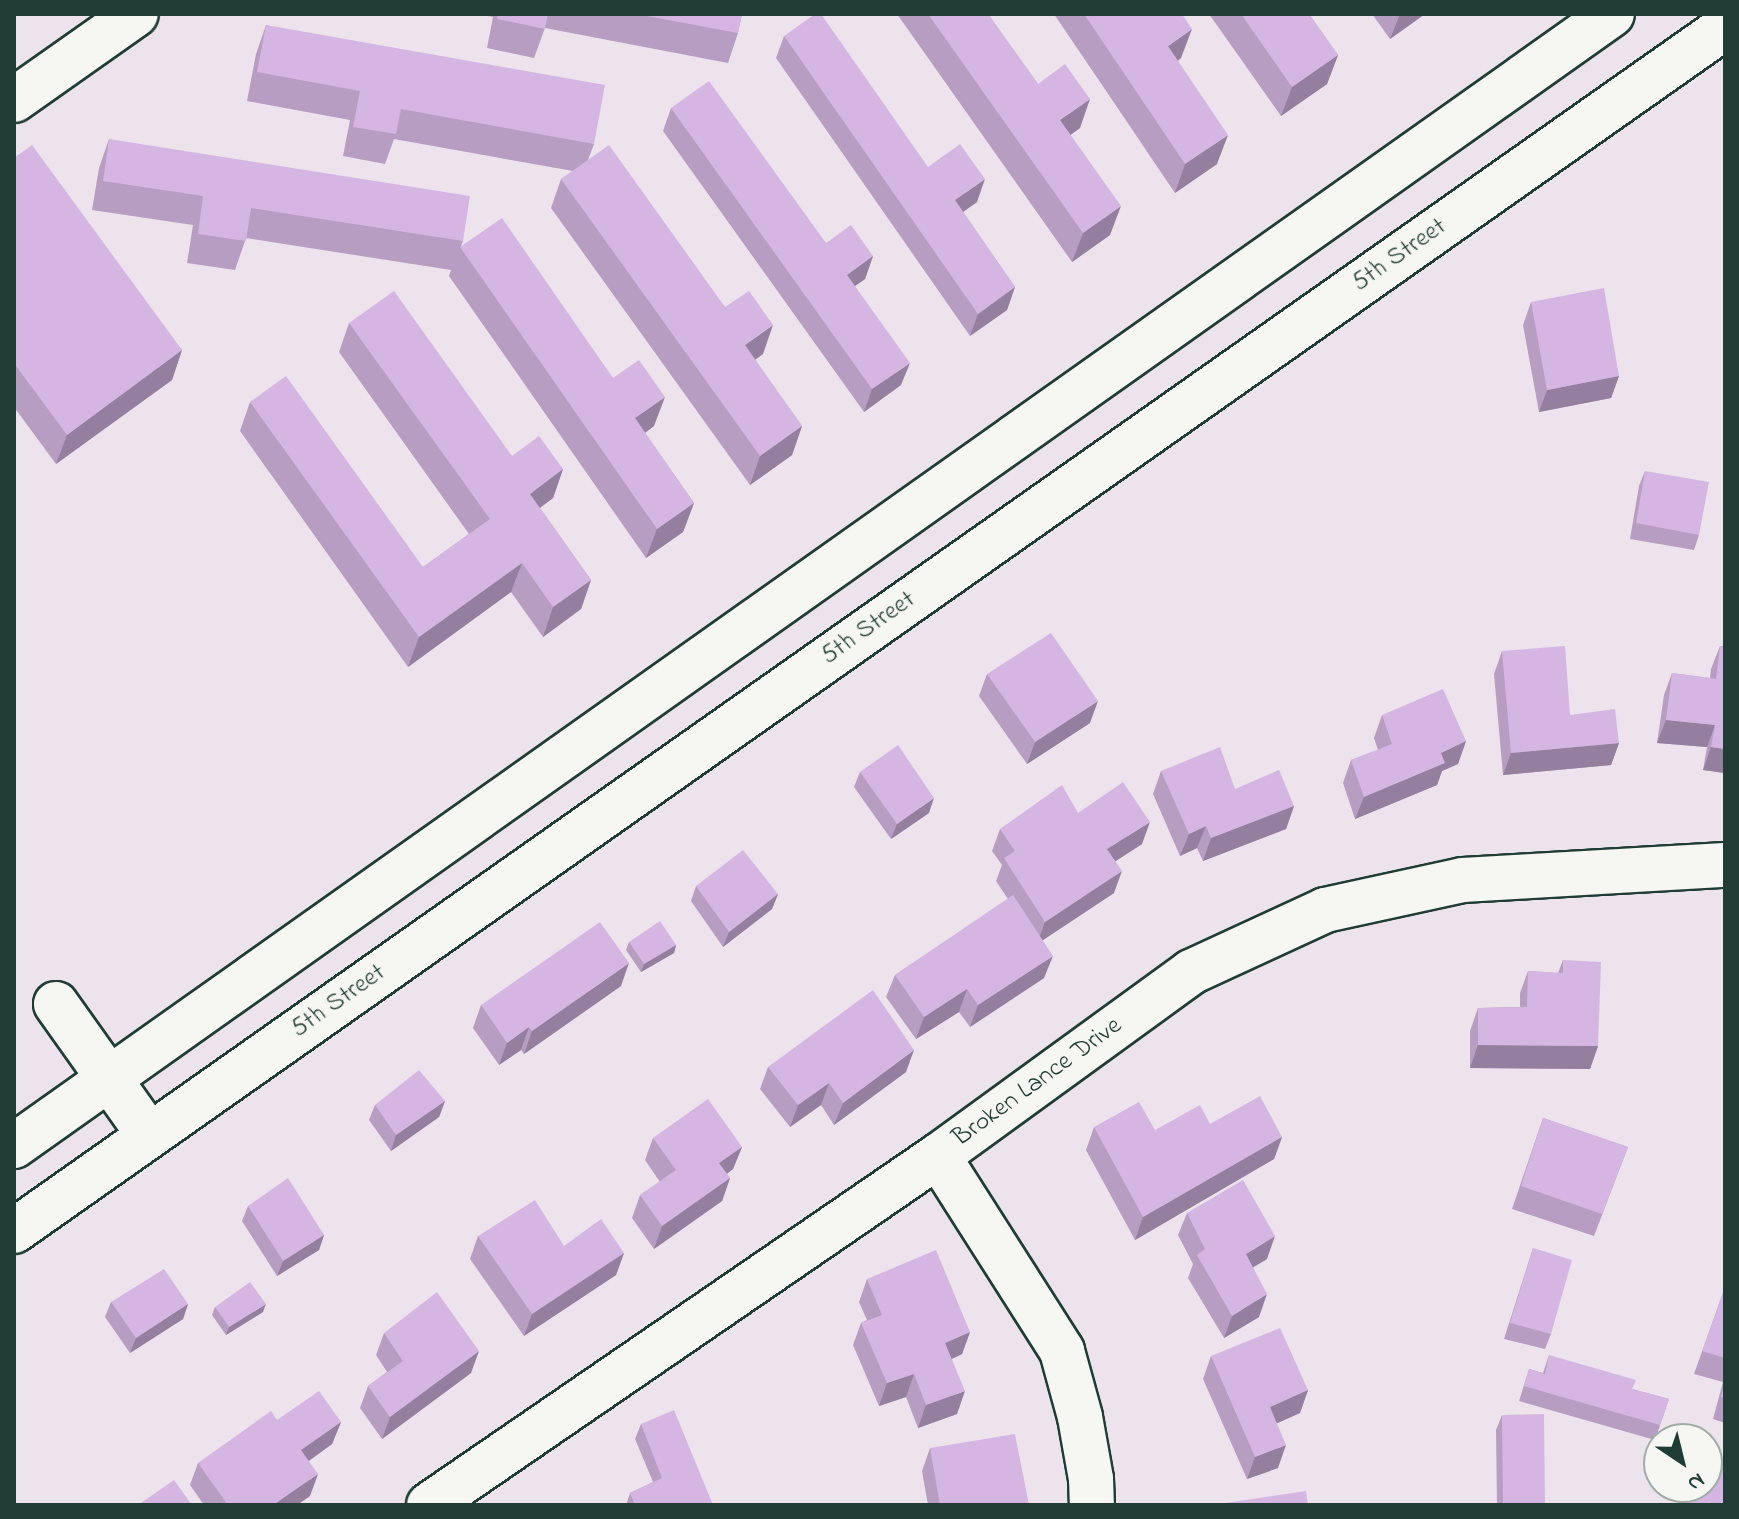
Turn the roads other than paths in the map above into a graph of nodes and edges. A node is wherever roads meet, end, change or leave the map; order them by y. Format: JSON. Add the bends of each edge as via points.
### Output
{"nodes":[{"id":1,"x":136,"y":14,"type":"edge"},
{"id":2,"x":1612,"y":14,"type":"edge"},
{"id":3,"x":1725,"y":27,"type":"edge"},
{"id":4,"x":14,"y":100,"type":"edge"},
{"id":5,"x":1725,"y":865,"type":"edge"},
{"id":6,"x":56,"y":1004,"type":"dead end"},
{"id":7,"x":109,"y":1079,"type":"junction"},
{"id":8,"x":149,"y":1135,"type":"junction"},
{"id":9,"x":14,"y":1146,"type":"edge"},
{"id":10,"x":938,"y":1156,"type":"junction"},
{"id":11,"x":14,"y":1231,"type":"edge"},
{"id":12,"x":429,"y":1505,"type":"edge"},
{"id":13,"x":1092,"y":1505,"type":"edge"}],
"edges":[{"from":1,"to":4,"type":"street"},
{"from":2,"to":7,"type":"street"},
{"from":3,"to":8,"type":"street","name":"5th Street"},
{"from":5,"to":10,"type":"street","name":"Broken Lance Drive","via":[[1463,880],[1325,910],[1191,972]]},
{"from":6,"to":7,"type":"street"},
{"from":7,"to":8,"type":"street"},
{"from":7,"to":9,"type":"street"},
{"from":8,"to":11,"type":"street","name":"5th Street"},
{"from":10,"to":12,"type":"street","name":"Broken Lance Drive"},
{"from":10,"to":13,"type":"street","via":[[1062,1351],[1080,1417]]}]}
